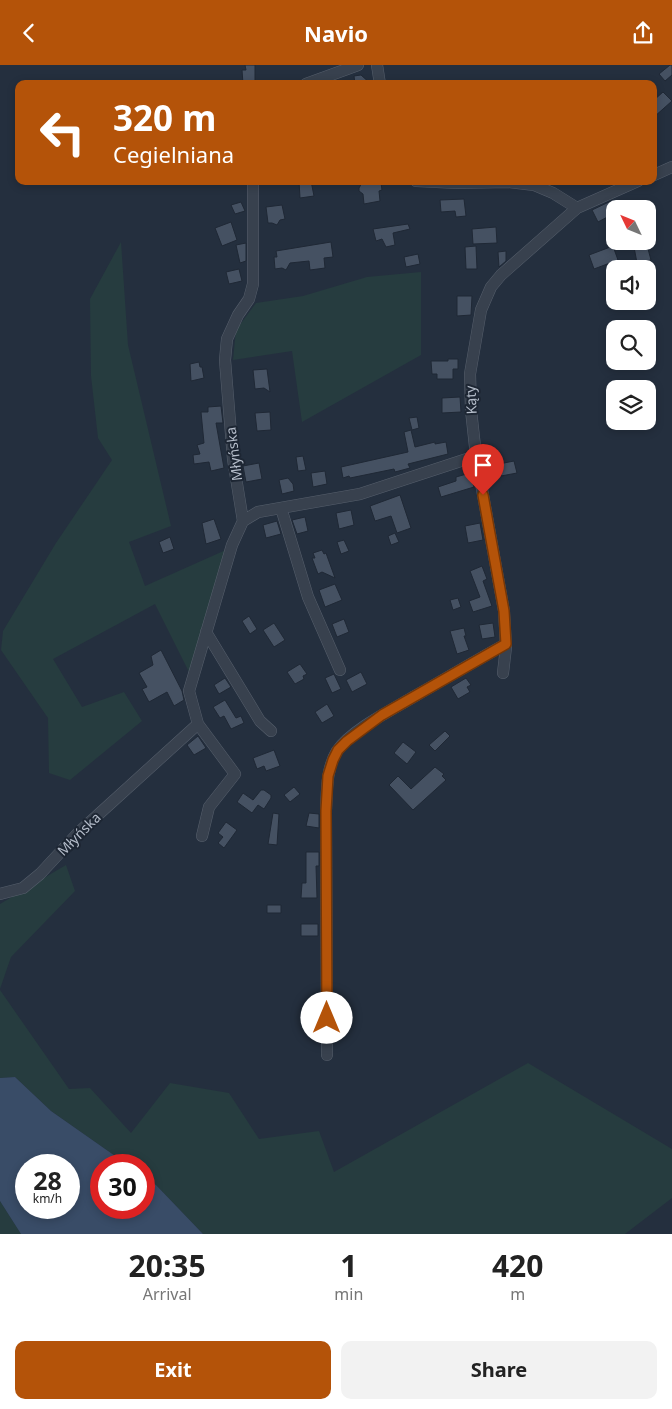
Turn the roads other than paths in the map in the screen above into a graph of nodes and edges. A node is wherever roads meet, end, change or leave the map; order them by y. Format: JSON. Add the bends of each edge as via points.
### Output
{"nodes":[{"id":1,"x":358,"y":65,"type":"edge"},
{"id":2,"x":377,"y":65,"type":"edge"},
{"id":3,"x":317,"y":80,"type":"edge"},
{"id":4,"x":379,"y":80,"type":"edge"},
{"id":5,"x":672,"y":167,"type":"edge"},
{"id":6,"x":657,"y":174,"type":"edge"},
{"id":7,"x":253,"y":185,"type":"edge"},
{"id":8,"x":534,"y":185,"type":"edge"},
{"id":9,"x":629,"y":185,"type":"edge"},
{"id":10,"x":577,"y":208,"type":"junction"},
{"id":11,"x":476,"y":456,"type":"junction"},
{"id":12,"x":281,"y":508,"type":"junction"},
{"id":13,"x":243,"y":521,"type":"junction"},
{"id":14,"x":206,"y":632,"type":"junction"},
{"id":15,"x":506,"y":644,"type":"junction"},
{"id":16,"x":340,"y":669,"type":"dead end"},
{"id":17,"x":503,"y":673,"type":"dead end"},
{"id":18,"x":198,"y":723,"type":"junction"},
{"id":19,"x":271,"y":731,"type":"dead end"},
{"id":20,"x":202,"y":836,"type":"dead end"},
{"id":21,"x":0,"y":894,"type":"edge"},
{"id":22,"x":327,"y":1055,"type":"dead end"}],
"edges":[{"from":1,"to":3,"type":"street"},
{"from":2,"to":4,"type":"street"},
{"from":5,"to":6,"type":"street"},
{"from":7,"to":13,"type":"street","name":"Młyńska","via":[[254,284],[227,339],[225,360],[233,459]]},
{"from":8,"to":10,"type":"street"},
{"from":9,"to":10,"type":"street","name":"Kąty"},
{"from":10,"to":11,"type":"street","name":"Kąty","via":[[501,275],[491,287],[481,310],[470,374]]},
{"from":11,"to":12,"type":"street","via":[[360,494]]},
{"from":11,"to":15,"type":"street","name":"Kąty","via":[[504,611]]},
{"from":12,"to":13,"type":"street","via":[[258,512]]},
{"from":12,"to":16,"type":"street","via":[[308,597]]},
{"from":13,"to":14,"type":"street","via":[[232,545]]},
{"from":14,"to":18,"type":"street","via":[[189,691]]},
{"from":14,"to":19,"type":"street","via":[[260,721]]},
{"from":15,"to":17,"type":"street","name":"Kąty"},
{"from":15,"to":22,"type":"street","via":[[382,715],[347,741],[333,760],[328,776],[326,811]]},
{"from":18,"to":20,"type":"street","via":[[235,774],[209,807]]},
{"from":18,"to":21,"type":"street","name":"Młyńska","via":[[78,833],[40,874],[23,888]]}]}
